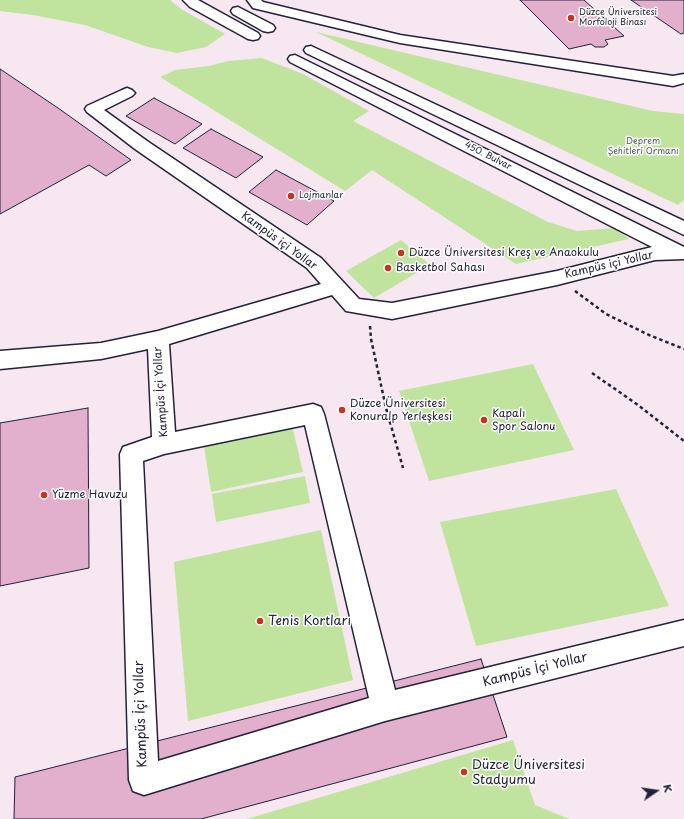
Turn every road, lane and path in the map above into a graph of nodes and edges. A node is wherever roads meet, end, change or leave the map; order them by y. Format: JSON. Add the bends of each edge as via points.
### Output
{"nodes":[{"id":1,"x":190,"y":0,"type":"edge"},
{"id":2,"x":254,"y":0,"type":"edge"},
{"id":3,"x":224,"y":3,"type":"dead end"},
{"id":4,"x":312,"y":50,"type":"dead end"},
{"id":5,"x":295,"y":60,"type":"dead end"},
{"id":6,"x":684,"y":78,"type":"edge"},
{"id":7,"x":127,"y":93,"type":"dead end"},
{"id":8,"x":684,"y":229,"type":"edge"},
{"id":9,"x":683,"y":254,"type":"edge"},
{"id":10,"x":557,"y":278,"type":"junction"},
{"id":11,"x":335,"y":287,"type":"junction"},
{"id":12,"x":370,"y":308,"type":"junction"},
{"id":13,"x":158,"y":339,"type":"junction"},
{"id":14,"x":684,"y":349,"type":"edge"},
{"id":15,"x":0,"y":360,"type":"edge"},
{"id":16,"x":592,"y":373,"type":"dead end"},
{"id":17,"x":684,"y":441,"type":"edge"},
{"id":18,"x":164,"y":444,"type":"junction"},
{"id":19,"x":403,"y":468,"type":"dead end"},
{"id":20,"x":684,"y":633,"type":"edge"},
{"id":21,"x":385,"y":708,"type":"junction"}],
"edges":[{"from":1,"to":3,"type":"street","via":[[250,34],[265,26]]},
{"from":2,"to":6,"type":"street","via":[[258,5],[400,39],[673,81]]},
{"from":4,"to":8,"type":"street","name":"450. Bulvar"},
{"from":5,"to":9,"type":"street","name":"450. Bulvar"},
{"from":7,"to":11,"type":"street","name":"Kampüs içi Yollar","via":[[93,109],[141,146],[314,263]]},
{"from":8,"to":9,"type":"street","via":[[675,232],[671,240],[672,245]]},
{"from":9,"to":10,"type":"street","name":"Kampüs içi Yollar","via":[[655,253]]},
{"from":10,"to":12,"type":"street","name":"Kampüs içi Yollar","via":[[392,311]]},
{"from":10,"to":14,"type":"path","via":[[606,314]]},
{"from":11,"to":12,"type":"street","name":"Kampüs içi Yollar","via":[[353,306]]},
{"from":11,"to":13,"type":"street"},
{"from":12,"to":19,"type":"path","via":[[371,338],[386,408]]},
{"from":13,"to":15,"type":"street","via":[[101,351]]},
{"from":13,"to":18,"type":"street","name":"Kampüs İçi Yollar"},
{"from":16,"to":17,"type":"path"},
{"from":18,"to":21,"type":"street","name":"Kampüs İçi Yollar","via":[[313,414]]},
{"from":18,"to":21,"type":"street","name":"Kampüs İçi Yollar","via":[[131,454],[144,780]]},
{"from":20,"to":21,"type":"street","name":"Kampüs İçi Yollar"}]}
